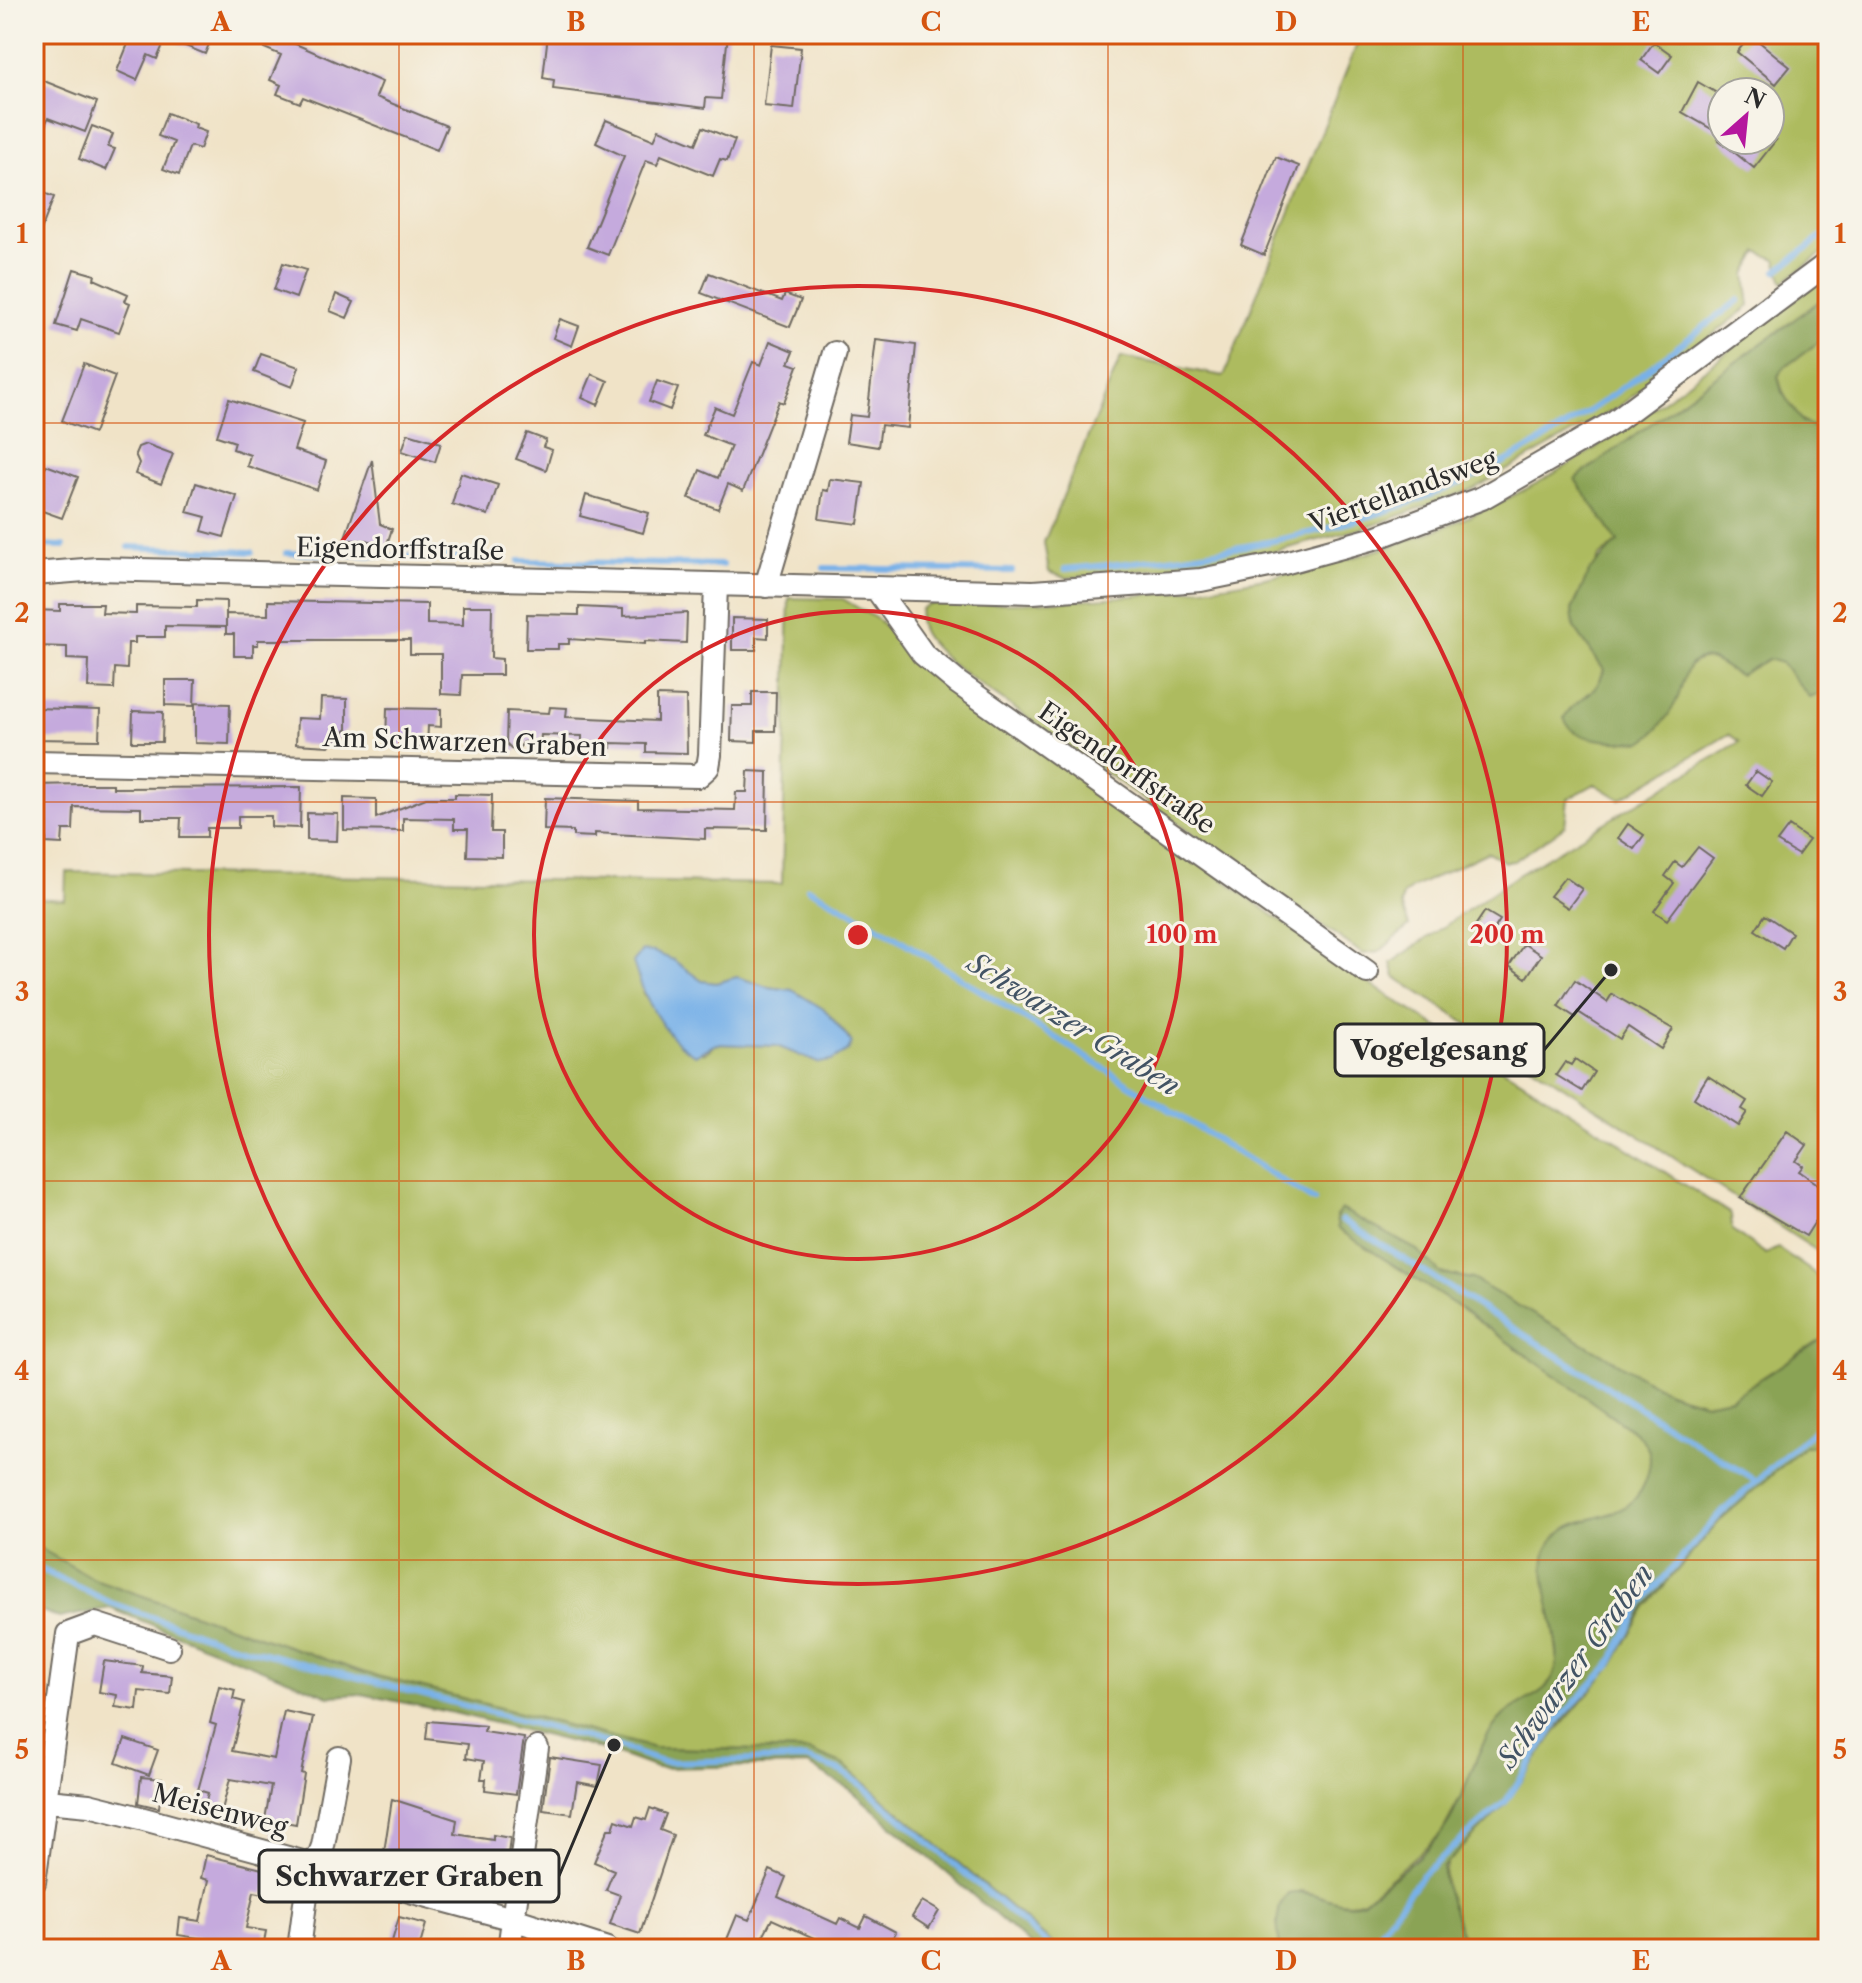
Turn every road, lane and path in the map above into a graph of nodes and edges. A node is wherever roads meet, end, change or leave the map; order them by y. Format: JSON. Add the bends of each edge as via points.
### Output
{"nodes":[{"id":1,"x":1828,"y":263,"type":"edge"},
{"id":2,"x":835,"y":353,"type":"dead end"},
{"id":3,"x":34,"y":574,"type":"edge"},
{"id":4,"x":716,"y":585,"type":"junction"},
{"id":5,"x":766,"y":586,"type":"junction"},
{"id":6,"x":876,"y":588,"type":"junction"},
{"id":7,"x":981,"y":590,"type":"joint"},
{"id":8,"x":34,"y":762,"type":"edge"},
{"id":9,"x":1367,"y":972,"type":"dead end"},
{"id":10,"x":169,"y":1648,"type":"dead end"},
{"id":11,"x":537,"y":1748,"type":"dead end"},
{"id":12,"x":339,"y":1758,"type":"dead end"},
{"id":13,"x":47,"y":1801,"type":"junction"},
{"id":14,"x":316,"y":1866,"type":"junction"},
{"id":15,"x":34,"y":1882,"type":"edge"},
{"id":16,"x":513,"y":1919,"type":"junction"},
{"id":17,"x":299,"y":1949,"type":"edge"},
{"id":18,"x":509,"y":1949,"type":"edge"},
{"id":19,"x":607,"y":1949,"type":"edge"}],
"edges":[{"from":1,"to":7,"type":"street","name":"Viertellandsweg","via":[[1614,422],[1482,498],[1375,538],[1201,580],[1058,591]]},
{"from":2,"to":5,"type":"street"},
{"from":3,"to":4,"type":"street","name":"Eigendorffstraße","via":[[97,569]]},
{"from":4,"to":5,"type":"street","name":"Eigendorffstraße"},
{"from":4,"to":8,"type":"street","name":"Am Schwarzen Graben","via":[[710,755],[708,767],[698,776]]},
{"from":5,"to":6,"type":"street","name":"Eigendorffstraße"},
{"from":6,"to":7,"type":"street","name":"Eigendorffstraße"},
{"from":6,"to":9,"type":"street","name":"Eigendorffstraße","via":[[923,654],[958,683]]},
{"from":10,"to":13,"type":"street","via":[[95,1624],[68,1634]]},
{"from":11,"to":16,"type":"street"},
{"from":12,"to":14,"type":"street"},
{"from":13,"to":14,"type":"street","name":"Meisenweg","via":[[103,1808]]},
{"from":13,"to":15,"type":"street"},
{"from":14,"to":16,"type":"street","name":"Meisenweg"},
{"from":14,"to":17,"type":"street","via":[[307,1888]]},
{"from":16,"to":18,"type":"street"},
{"from":16,"to":19,"type":"street","name":"Meisenweg"}]}
